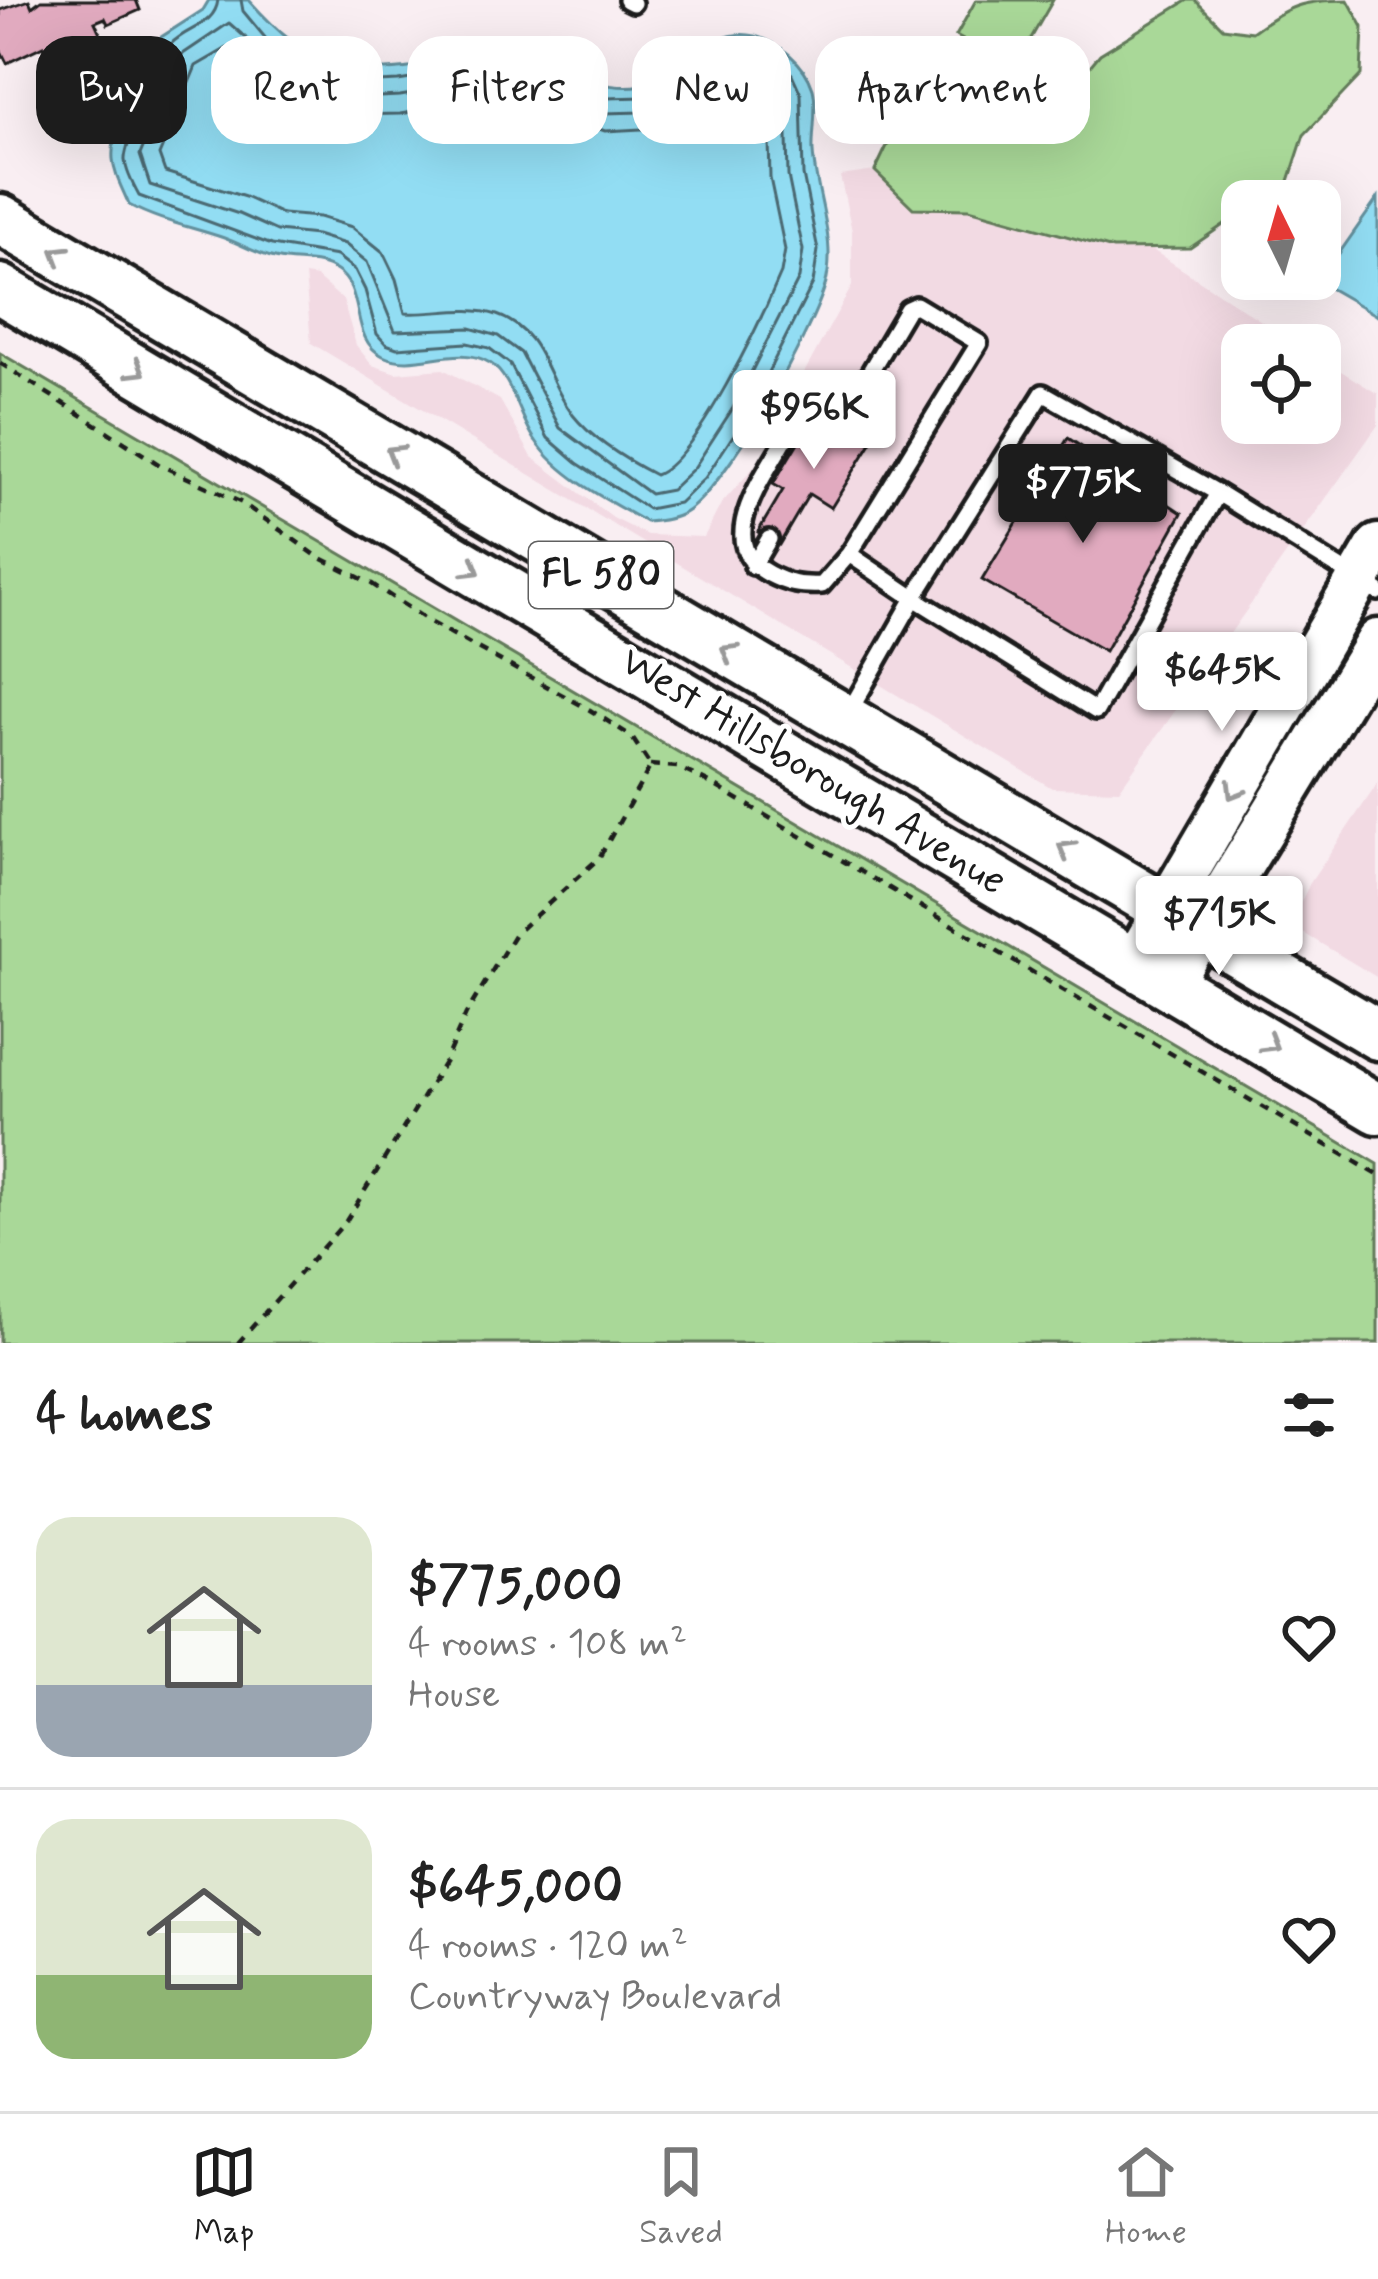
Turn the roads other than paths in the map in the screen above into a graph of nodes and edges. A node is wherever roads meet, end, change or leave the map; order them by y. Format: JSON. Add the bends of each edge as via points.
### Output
{"nodes":[{"id":1,"x":0,"y":219,"type":"edge"},
{"id":2,"x":0,"y":289,"type":"edge"},
{"id":3,"x":862,"y":383,"type":"junction"},
{"id":4,"x":839,"y":424,"type":"dead end"},
{"id":5,"x":1218,"y":494,"type":"junction"},
{"id":6,"x":770,"y":539,"type":"dead end"},
{"id":7,"x":849,"y":554,"type":"junction"},
{"id":8,"x":753,"y":566,"type":"junction"},
{"id":9,"x":1372,"y":572,"type":"edge"},
{"id":10,"x":914,"y":598,"type":"junction"},
{"id":11,"x":1378,"y":641,"type":"edge"},
{"id":12,"x":845,"y":720,"type":"junction"},
{"id":13,"x":1184,"y":920,"type":"junction"},
{"id":14,"x":1152,"y":974,"type":"junction"},
{"id":15,"x":1378,"y":1035,"type":"edge"},
{"id":16,"x":1378,"y":1108,"type":"edge"}],
"edges":[{"from":12,"to":1,"type":"main road","name":"West Hillsborough Avenue","number":"FL 580","one_way":true},
{"from":2,"to":14,"type":"main road","name":"West Hillsborough Avenue","number":"FL 580","one_way":true},
{"from":3,"to":4,"type":"lane"},
{"from":3,"to":7,"type":"lane","via":[[916,305],[979,343]]},
{"from":3,"to":8,"type":"lane","via":[[843,382],[806,404],[759,482],[742,547]]},
{"from":5,"to":9,"type":"lane"},
{"from":5,"to":10,"type":"lane","via":[[1043,393]]},
{"from":5,"to":10,"type":"lane","via":[[1096,711]]},
{"from":6,"to":8,"type":"lane"},
{"from":7,"to":8,"type":"lane","via":[[822,585],[792,586]]},
{"from":7,"to":10,"type":"lane"},
{"from":9,"to":13,"type":"street","one_way":true},
{"from":10,"to":12,"type":"lane"},
{"from":11,"to":13,"type":"street"},
{"from":13,"to":12,"type":"main road","name":"West Hillsborough Avenue","number":"FL 580","one_way":true},
{"from":13,"to":14,"type":"street"},
{"from":13,"to":15,"type":"main road","name":"West Hillsborough Avenue","number":"FL 580"},
{"from":14,"to":16,"type":"main road","name":"West Hillsborough Avenue","number":"FL 580","one_way":true}]}
